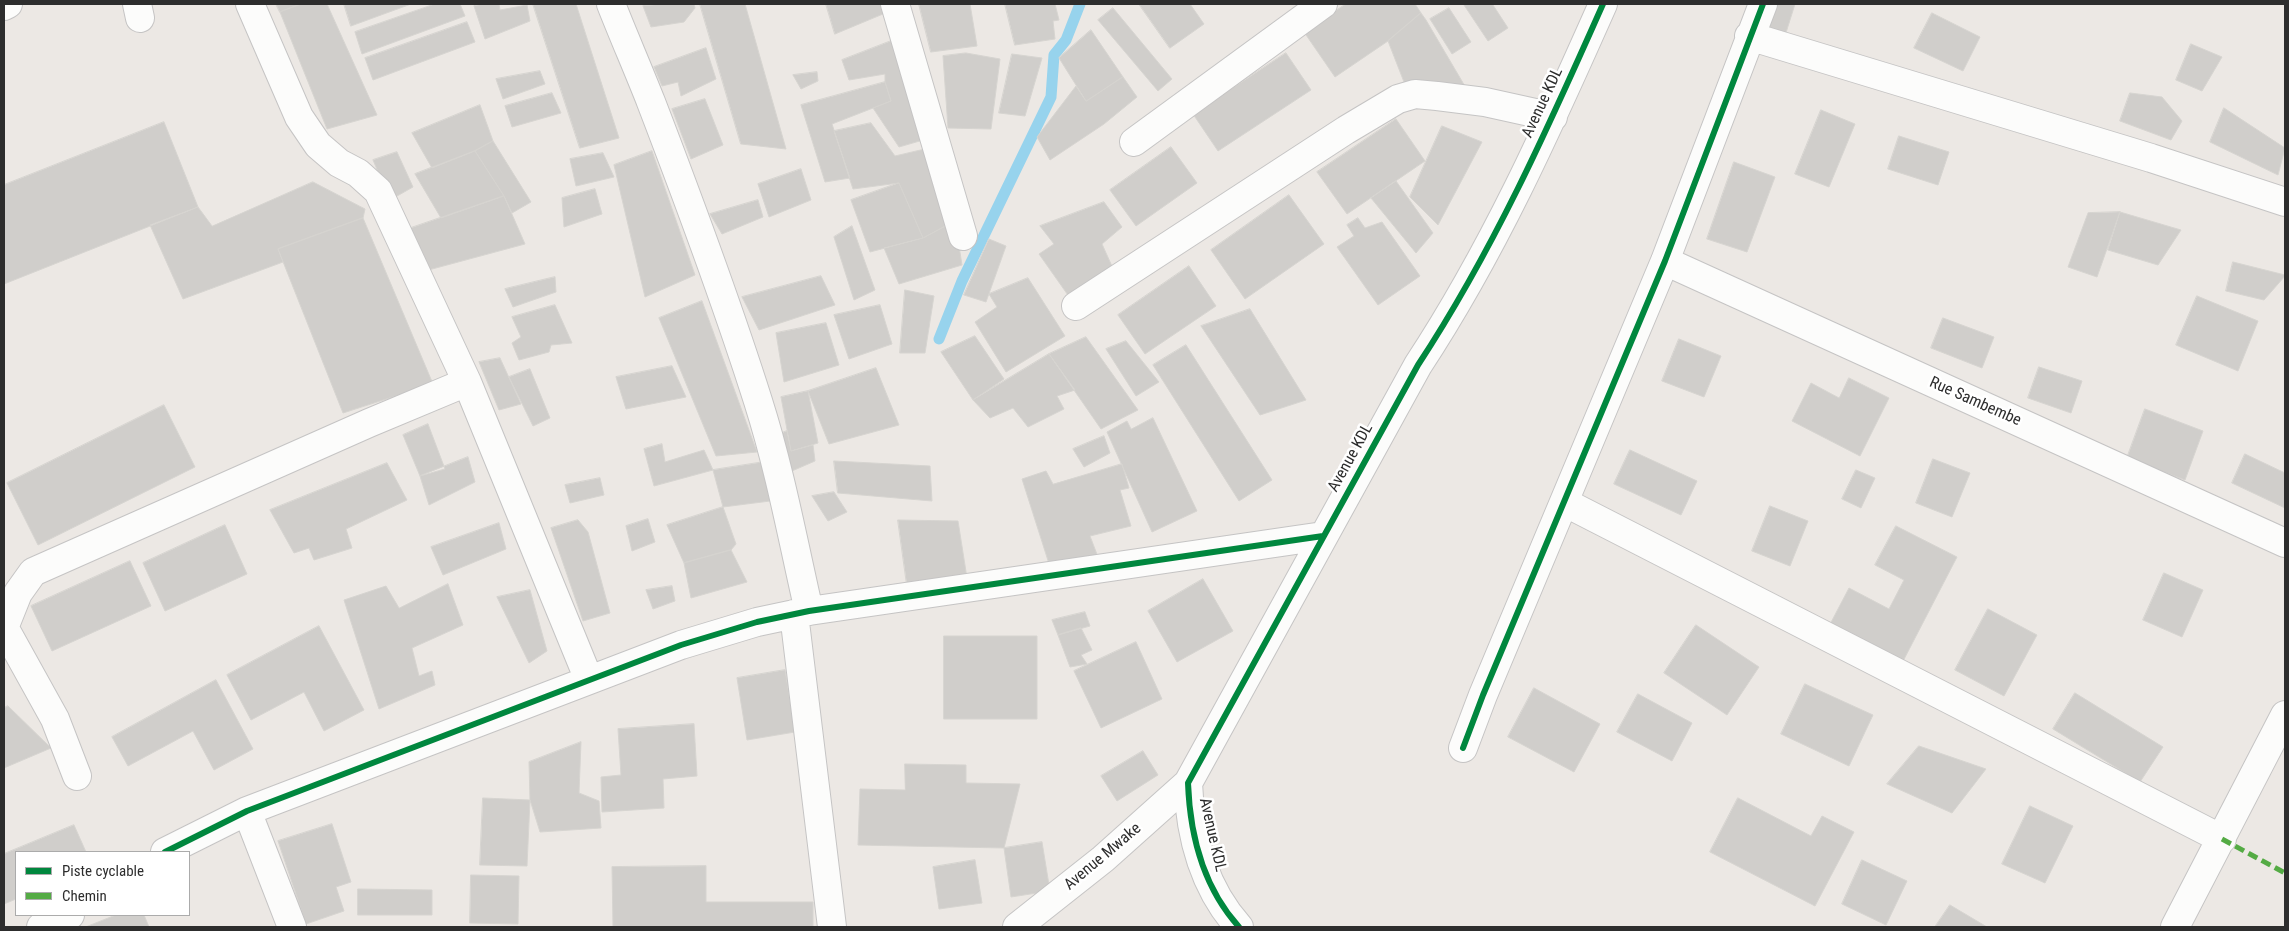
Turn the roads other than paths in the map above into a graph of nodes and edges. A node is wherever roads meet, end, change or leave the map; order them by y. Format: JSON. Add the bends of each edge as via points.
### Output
{"nodes":[{"id":1,"x":8,"y":4,"type":"edge"},
{"id":2,"x":250,"y":4,"type":"edge"},
{"id":3,"x":611,"y":4,"type":"edge"},
{"id":4,"x":895,"y":4,"type":"edge"},
{"id":5,"x":1322,"y":4,"type":"edge"},
{"id":6,"x":1603,"y":4,"type":"edge"},
{"id":7,"x":1763,"y":4,"type":"edge"},
{"id":8,"x":4,"y":6,"type":"edge"},
{"id":9,"x":1749,"y":36,"type":"junction"},
{"id":10,"x":1553,"y":117,"type":"junction"},
{"id":11,"x":1134,"y":142,"type":"dead end"},
{"id":12,"x":2285,"y":202,"type":"edge"},
{"id":13,"x":963,"y":236,"type":"dead end"},
{"id":14,"x":1665,"y":260,"type":"junction"},
{"id":15,"x":1076,"y":306,"type":"dead end"},
{"id":16,"x":467,"y":382,"type":"junction"},
{"id":17,"x":1564,"y":502,"type":"junction"},
{"id":18,"x":1322,"y":536,"type":"junction"},
{"id":19,"x":2285,"y":542,"type":"edge"},
{"id":20,"x":802,"y":612,"type":"junction"},
{"id":21,"x":4,"y":627,"type":"edge"},
{"id":22,"x":589,"y":680,"type":"junction"},
{"id":23,"x":2285,"y":715,"type":"edge"},
{"id":24,"x":1463,"y":748,"type":"dead end"},
{"id":25,"x":76,"y":776,"type":"dead end"},
{"id":26,"x":1188,"y":783,"type":"junction"},
{"id":27,"x":247,"y":811,"type":"junction"},
{"id":28,"x":2222,"y":840,"type":"junction"},
{"id":29,"x":168,"y":851,"type":"edge"},
{"id":30,"x":68,"y":916,"type":"edge"},
{"id":31,"x":41,"y":927,"type":"edge"},
{"id":32,"x":292,"y":927,"type":"edge"},
{"id":33,"x":832,"y":927,"type":"edge"},
{"id":34,"x":1017,"y":927,"type":"edge"},
{"id":35,"x":1239,"y":927,"type":"edge"},
{"id":36,"x":2175,"y":927,"type":"edge"}],
"edges":[{"from":1,"to":8,"type":"street"},
{"from":2,"to":16,"type":"street","via":[[298,117],[318,145],[339,163],[358,173],[378,192]]},
{"from":3,"to":20,"type":"street","via":[[686,194],[759,403],[780,485]]},
{"from":4,"to":13,"type":"street"},
{"from":5,"to":11,"type":"street"},
{"from":6,"to":10,"type":"street","name":"Avenue KDL"},
{"from":7,"to":9,"type":"street"},
{"from":9,"to":12,"type":"street"},
{"from":9,"to":14,"type":"street"},
{"from":10,"to":15,"type":"street","via":[[1485,102],[1437,96],[1415,94],[1398,99]]},
{"from":10,"to":18,"type":"street","name":"Avenue KDL","via":[[1486,254],[1418,365]]},
{"from":14,"to":17,"type":"street"},
{"from":14,"to":19,"type":"street","name":"Rue Sambembe"},
{"from":16,"to":21,"type":"street","via":[[33,572],[18,592]]},
{"from":16,"to":22,"type":"street"},
{"from":17,"to":24,"type":"street"},
{"from":17,"to":28,"type":"street"},
{"from":18,"to":20,"type":"street"},
{"from":18,"to":26,"type":"street","name":"Avenue KDL"},
{"from":20,"to":22,"type":"street","via":[[681,645]]},
{"from":20,"to":33,"type":"street"},
{"from":21,"to":25,"type":"street","via":[[55,719]]},
{"from":22,"to":27,"type":"street"},
{"from":23,"to":28,"type":"street"},
{"from":26,"to":34,"type":"street","name":"Avenue Mwake","via":[[1104,859]]},
{"from":26,"to":35,"type":"street","name":"Avenue KDL","via":[[1193,827],[1206,877],[1223,909]]},
{"from":27,"to":29,"type":"street"},
{"from":27,"to":32,"type":"street"},
{"from":28,"to":36,"type":"street"},
{"from":30,"to":31,"type":"street"}]}
